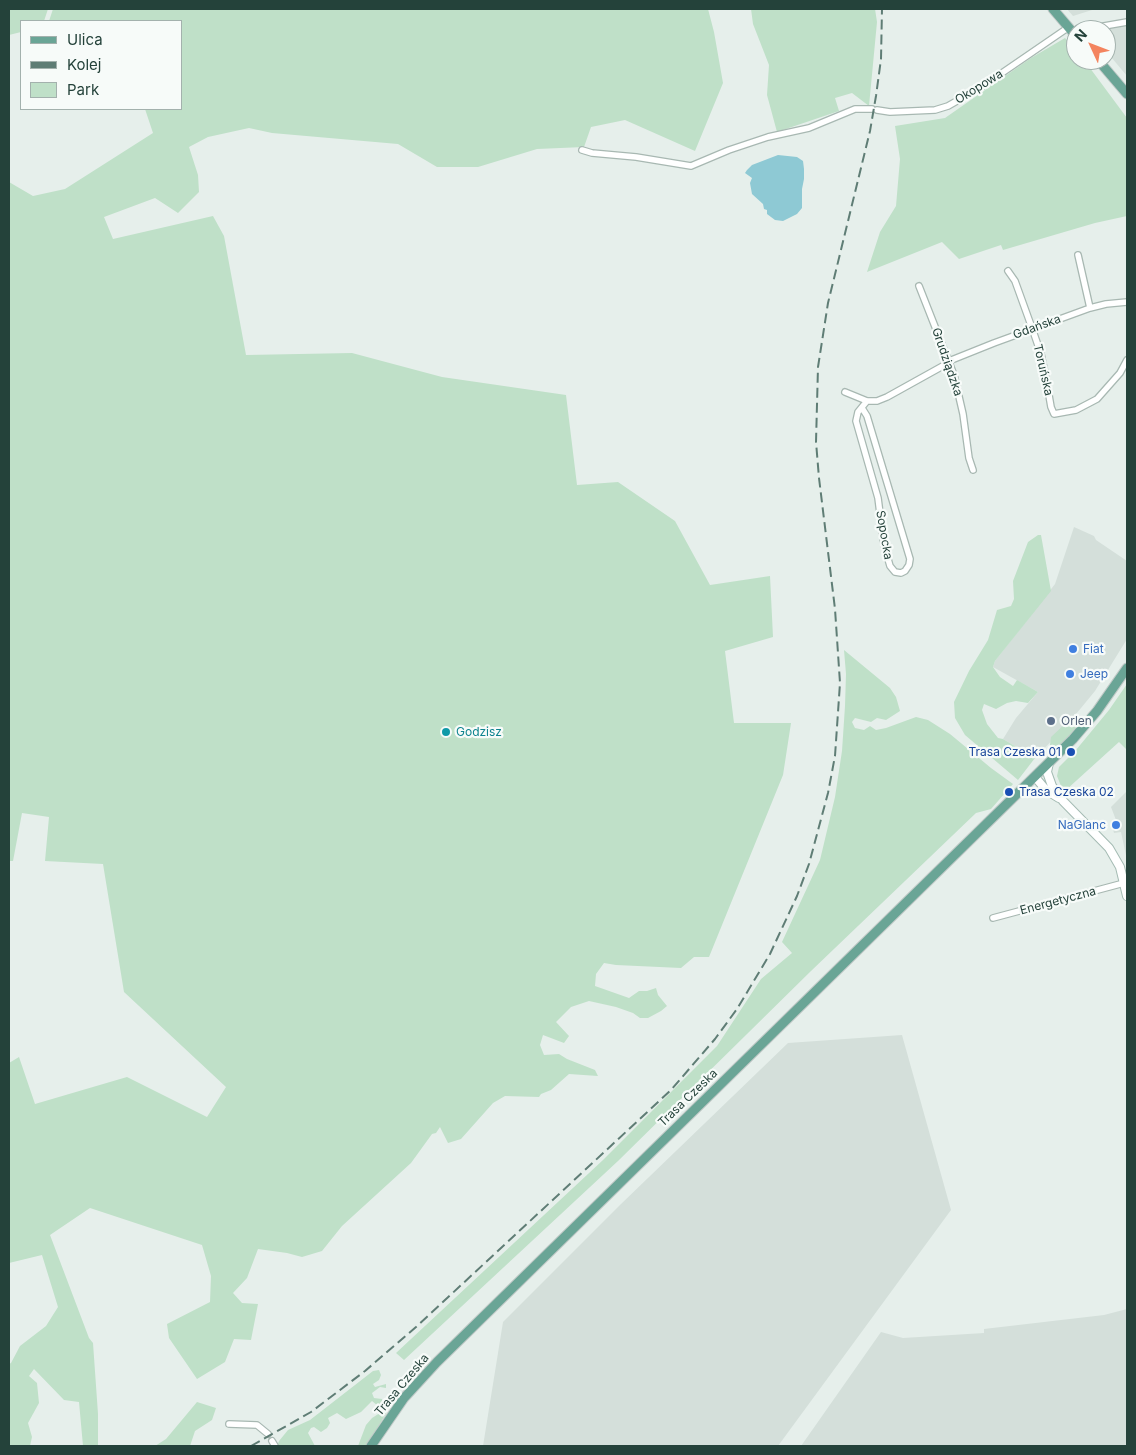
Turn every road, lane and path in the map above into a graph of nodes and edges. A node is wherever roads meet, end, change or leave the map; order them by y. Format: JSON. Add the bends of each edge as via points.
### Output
{"nodes":[{"id":1,"x":1052,"y":9,"type":"edge"},
{"id":2,"x":1066,"y":24,"type":"edge"},
{"id":3,"x":1066,"y":29,"type":"edge"},
{"id":4,"x":1107,"y":70,"type":"edge"},
{"id":5,"x":1127,"y":94,"type":"edge"},
{"id":6,"x":582,"y":150,"type":"dead end"},
{"id":7,"x":1078,"y":255,"type":"dead end"},
{"id":8,"x":1008,"y":271,"type":"dead end"},
{"id":9,"x":919,"y":286,"type":"dead end"},
{"id":10,"x":1127,"y":302,"type":"edge"},
{"id":11,"x":1090,"y":308,"type":"junction"},
{"id":12,"x":1032,"y":328,"type":"junction"},
{"id":13,"x":1127,"y":360,"type":"edge"},
{"id":14,"x":949,"y":361,"type":"junction"},
{"id":15,"x":845,"y":392,"type":"dead end"},
{"id":16,"x":867,"y":401,"type":"junction"},
{"id":17,"x":862,"y":408,"type":"junction"},
{"id":18,"x":974,"y":470,"type":"dead end"},
{"id":19,"x":1127,"y":668,"type":"edge"},
{"id":20,"x":1050,"y":762,"type":"junction"},
{"id":21,"x":1034,"y":777,"type":"junction"},
{"id":22,"x":1052,"y":786,"type":"junction"},
{"id":23,"x":1063,"y":801,"type":"junction"},
{"id":24,"x":1124,"y":883,"type":"junction"},
{"id":25,"x":1127,"y":896,"type":"edge"},
{"id":26,"x":993,"y":918,"type":"dead end"},
{"id":27,"x":229,"y":1424,"type":"dead end"},
{"id":28,"x":268,"y":1434,"type":"dead end"},
{"id":29,"x":371,"y":1446,"type":"edge"}],
"edges":[{"from":1,"to":2,"type":"main road"},
{"from":3,"to":6,"type":"street","name":"Okopowa","via":[[976,91],[935,110],[890,112],[855,109],[809,128],[768,137],[691,166]]},
{"from":4,"to":5,"type":"main road"},
{"from":7,"to":11,"type":"street"},
{"from":8,"to":12,"type":"street","name":"Toruńska","via":[[1015,281]]},
{"from":9,"to":14,"type":"street","name":"Grudziądzka"},
{"from":10,"to":11,"type":"street","name":"Gdańska"},
{"from":11,"to":12,"type":"street","name":"Gdańska"},
{"from":12,"to":13,"type":"street","name":"Toruńska","via":[[1054,414],[1076,410],[1097,399],[1116,379]]},
{"from":12,"to":14,"type":"street","name":"Gdańska"},
{"from":14,"to":16,"type":"street","name":"Gdańska","via":[[887,397]]},
{"from":14,"to":18,"type":"street","name":"Grudziądzka"},
{"from":15,"to":16,"type":"street"},
{"from":16,"to":17,"type":"street","name":"Sopocka"},
{"from":17,"to":17,"type":"street","name":"Sopocka","via":[[910,559],[901,573],[891,569],[884,545],[878,498],[856,421]]},
{"from":19,"to":20,"type":"main road","name":"Trasa Czeska","via":[[1091,719]]},
{"from":20,"to":21,"type":"main road","name":"Trasa Czeska"},
{"from":20,"to":22,"type":"street","via":[[1047,772]]},
{"from":21,"to":22,"type":"street","via":[[1042,777]]},
{"from":21,"to":23,"type":"street"},
{"from":21,"to":29,"type":"main road","name":"Trasa Czeska","via":[[437,1362],[404,1398]]},
{"from":22,"to":23,"type":"street"},
{"from":23,"to":24,"type":"street","via":[[1109,848]]},
{"from":24,"to":25,"type":"street"},
{"from":24,"to":26,"type":"street","name":"Energetyczna"},
{"from":27,"to":28,"type":"street","via":[[258,1425]]}]}
